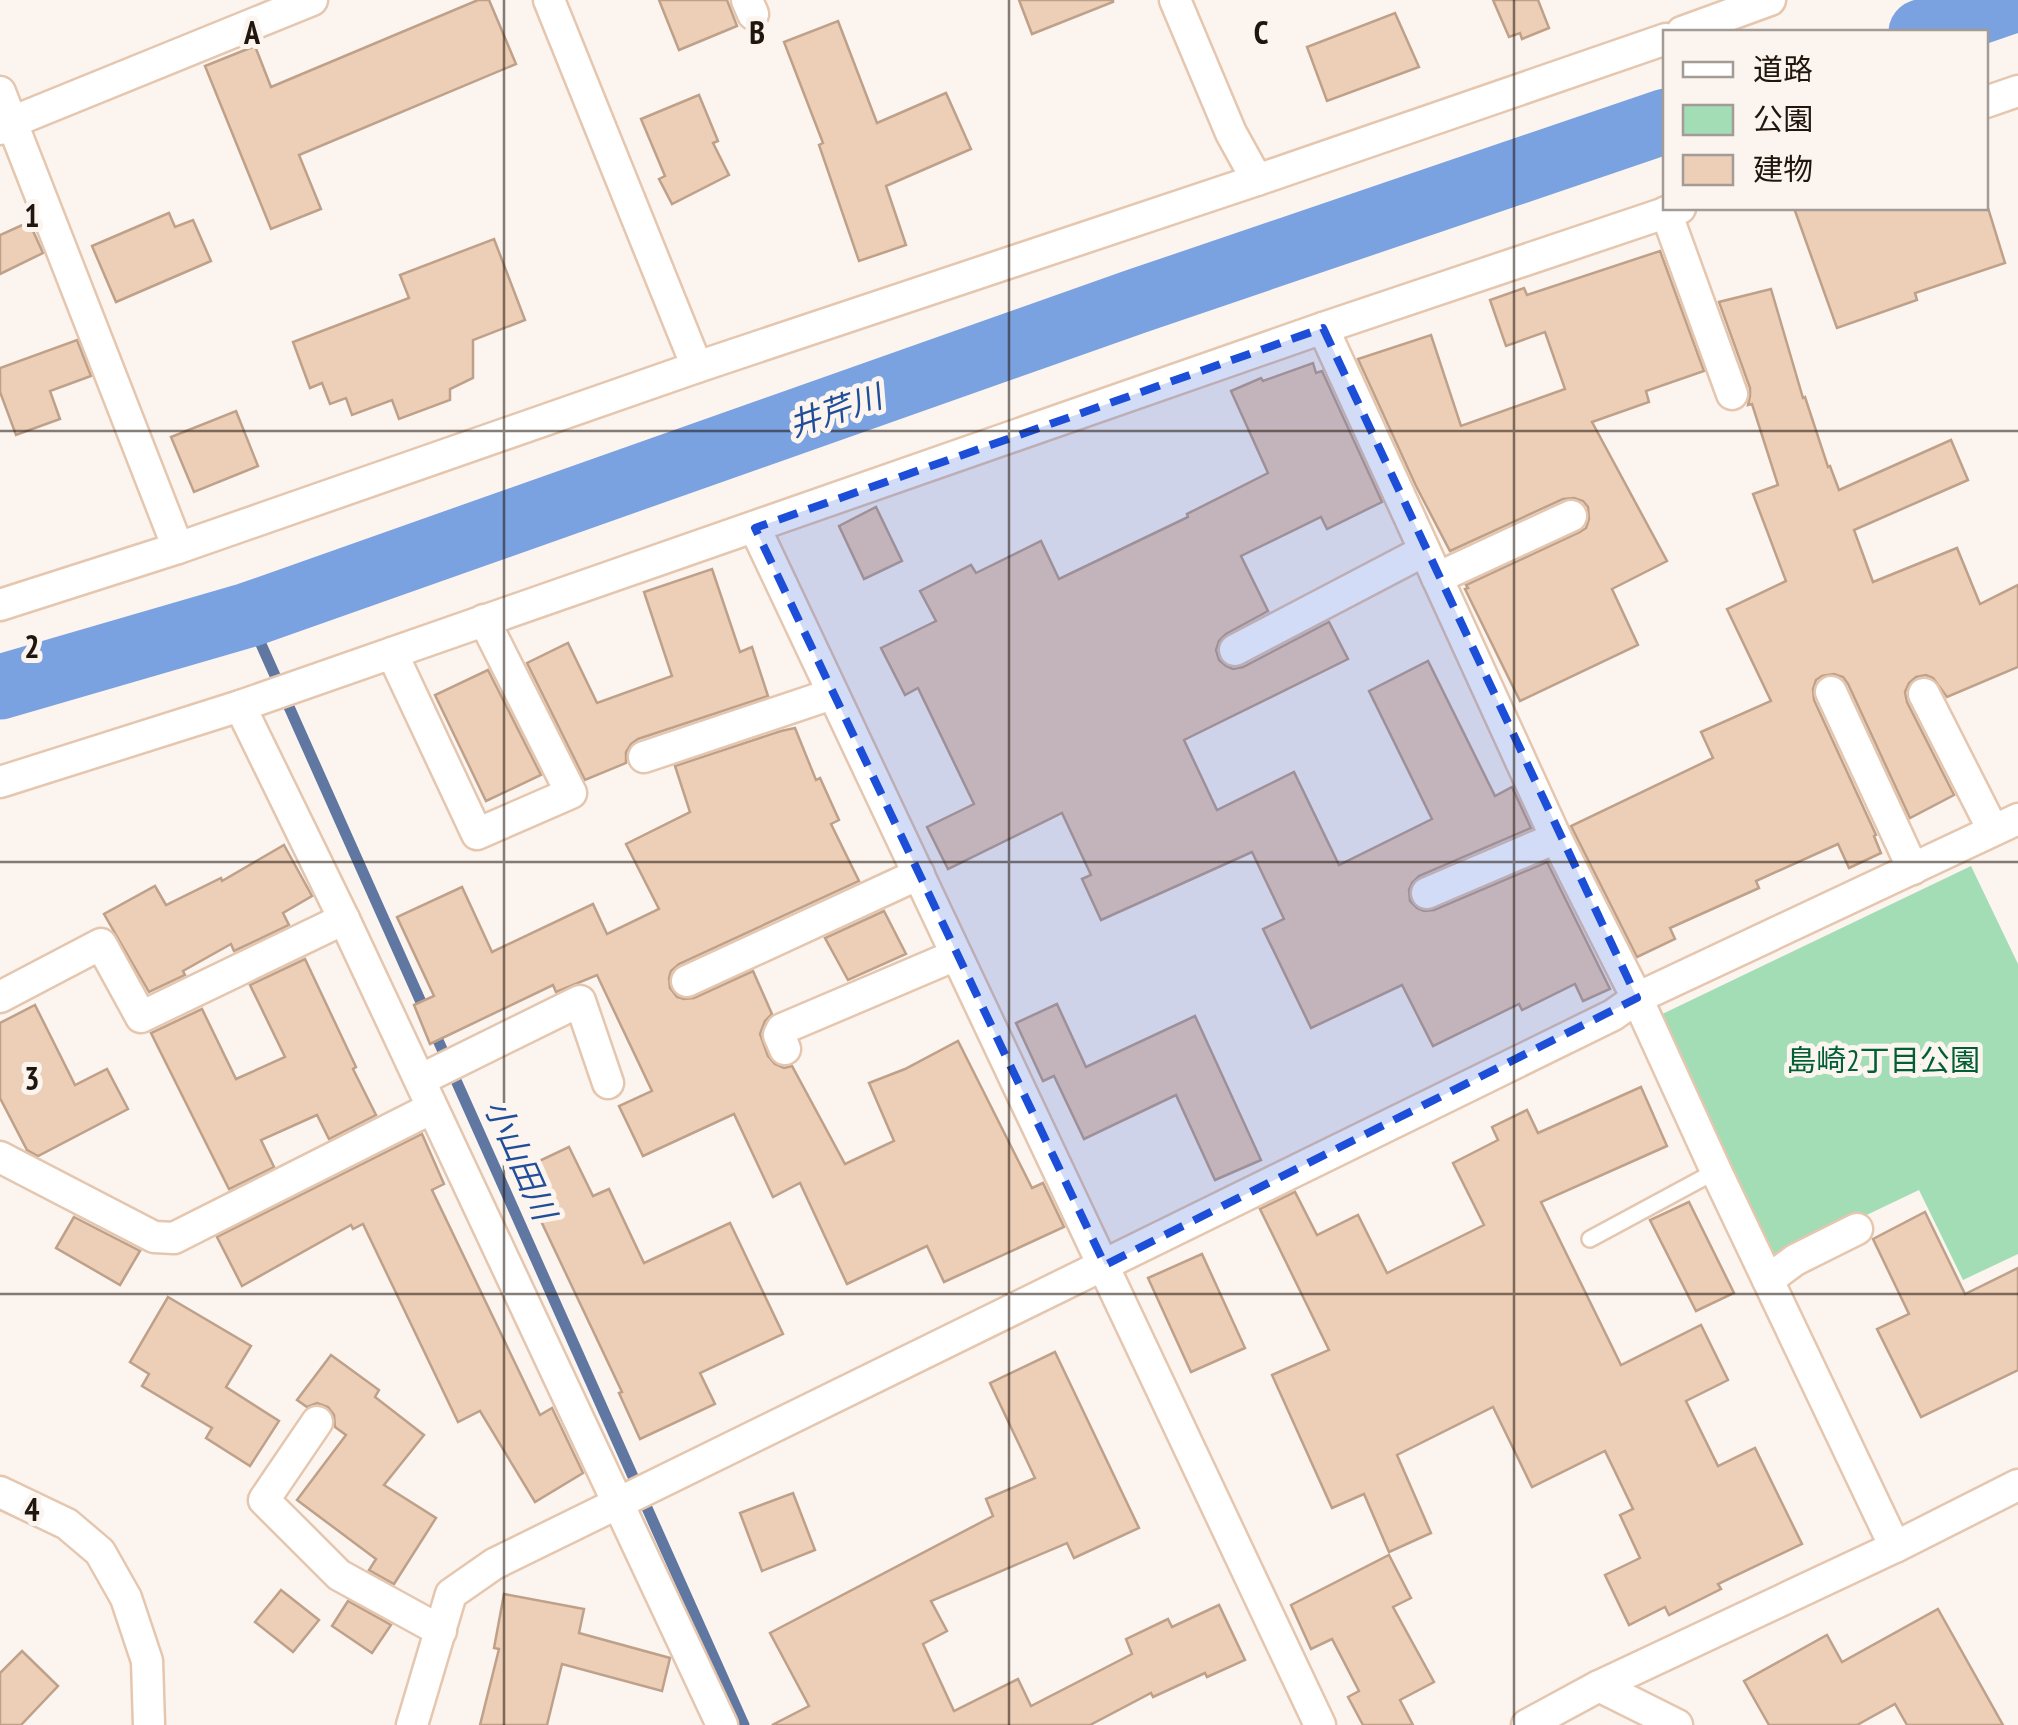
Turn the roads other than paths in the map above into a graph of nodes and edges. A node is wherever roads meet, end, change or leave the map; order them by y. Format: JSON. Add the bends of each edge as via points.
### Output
{"nodes":[{"id":1,"x":312,"y":0,"type":"edge"},
{"id":2,"x":549,"y":0,"type":"edge"},
{"id":3,"x":1175,"y":0,"type":"edge"},
{"id":4,"x":1770,"y":0,"type":"edge"},
{"id":5,"x":1688,"y":30,"type":"edge"},
{"id":6,"x":1663,"y":40,"type":"edge"},
{"id":7,"x":2018,"y":91,"type":"edge"},
{"id":8,"x":0,"y":92,"type":"edge"},
{"id":9,"x":1988,"y":101,"type":"edge"},
{"id":10,"x":6,"y":126,"type":"edge"},
{"id":11,"x":1257,"y":180,"type":"junction"},
{"id":12,"x":1672,"y":210,"type":"edge"},
{"id":13,"x":1322,"y":328,"type":"junction"},
{"id":14,"x":698,"y":367,"type":"junction"},
{"id":15,"x":1732,"y":394,"type":"dead end"},
{"id":16,"x":1570,"y":516,"type":"dead end"},
{"id":17,"x":755,"y":528,"type":"junction"},
{"id":18,"x":178,"y":548,"type":"junction"},
{"id":19,"x":1430,"y":565,"type":"junction"},
{"id":20,"x":0,"y":605,"type":"edge"},
{"id":21,"x":484,"y":620,"type":"junction"},
{"id":22,"x":1235,"y":650,"type":"dead end"},
{"id":23,"x":392,"y":653,"type":"junction"},
{"id":24,"x":1831,"y":692,"type":"dead end"},
{"id":25,"x":832,"y":694,"type":"junction"},
{"id":26,"x":1924,"y":694,"type":"dead end"},
{"id":27,"x":240,"y":706,"type":"junction"},
{"id":28,"x":644,"y":757,"type":"dead end"},
{"id":29,"x":0,"y":782,"type":"edge"},
{"id":30,"x":2006,"y":825,"type":"edge"},
{"id":31,"x":1556,"y":838,"type":"junction"},
{"id":32,"x":1913,"y":869,"type":"junction"},
{"id":33,"x":920,"y":874,"type":"junction"},
{"id":34,"x":1428,"y":893,"type":"dead end"},
{"id":35,"x":344,"y":918,"type":"junction"},
{"id":36,"x":956,"y":954,"type":"junction"},
{"id":37,"x":687,"y":981,"type":"dead end"},
{"id":38,"x":0,"y":997,"type":"edge"},
{"id":39,"x":1637,"y":998,"type":"junction"},
{"id":40,"x":785,"y":1049,"type":"dead end"},
{"id":41,"x":608,"y":1082,"type":"dead end"},
{"id":42,"x":426,"y":1094,"type":"junction"},
{"id":43,"x":0,"y":1156,"type":"edge"},
{"id":44,"x":1716,"y":1171,"type":"junction"},
{"id":45,"x":1858,"y":1229,"type":"dead end"},
{"id":46,"x":1590,"y":1239,"type":"dead end"},
{"id":47,"x":1105,"y":1265,"type":"junction"},
{"id":48,"x":1768,"y":1280,"type":"junction"},
{"id":49,"x":317,"y":1422,"type":"dead end"},
{"id":50,"x":2018,"y":1485,"type":"edge"},
{"id":51,"x":8,"y":1500,"type":"edge"},
{"id":52,"x":618,"y":1502,"type":"junction"},
{"id":53,"x":1895,"y":1547,"type":"junction"},
{"id":54,"x":441,"y":1630,"type":"junction"},
{"id":55,"x":1599,"y":1686,"type":"junction"},
{"id":56,"x":149,"y":1725,"type":"edge"},
{"id":57,"x":412,"y":1725,"type":"edge"},
{"id":58,"x":722,"y":1725,"type":"edge"},
{"id":59,"x":1320,"y":1725,"type":"edge"},
{"id":60,"x":1527,"y":1725,"type":"edge"},
{"id":61,"x":1677,"y":1725,"type":"edge"}],
"edges":[{"from":1,"to":10,"type":"street"},
{"from":2,"to":14,"type":"street"},
{"from":3,"to":11,"type":"street"},
{"from":4,"to":5,"type":"street"},
{"from":6,"to":11,"type":"street"},
{"from":7,"to":9,"type":"street"},
{"from":8,"to":10,"type":"street"},
{"from":10,"to":18,"type":"street"},
{"from":11,"to":14,"type":"street"},
{"from":12,"to":13,"type":"street"},
{"from":12,"to":15,"type":"street"},
{"from":13,"to":17,"type":"street"},
{"from":13,"to":19,"type":"street"},
{"from":14,"to":18,"type":"street"},
{"from":16,"to":19,"type":"street"},
{"from":17,"to":21,"type":"street"},
{"from":17,"to":25,"type":"street"},
{"from":18,"to":20,"type":"street"},
{"from":19,"to":22,"type":"street"},
{"from":19,"to":31,"type":"street"},
{"from":21,"to":23,"type":"street"},
{"from":21,"to":23,"type":"street","via":[[571,793],[477,834]]},
{"from":23,"to":27,"type":"street"},
{"from":24,"to":32,"type":"street"},
{"from":25,"to":28,"type":"street"},
{"from":25,"to":33,"type":"street"},
{"from":26,"to":30,"type":"street"},
{"from":27,"to":29,"type":"street"},
{"from":27,"to":35,"type":"street"},
{"from":30,"to":32,"type":"street"},
{"from":31,"to":34,"type":"street"},
{"from":31,"to":39,"type":"street"},
{"from":32,"to":39,"type":"street"},
{"from":33,"to":36,"type":"street"},
{"from":33,"to":37,"type":"street"},
{"from":35,"to":38,"type":"street","via":[[141,1017],[101,944]]},
{"from":35,"to":42,"type":"street"},
{"from":36,"to":40,"type":"street","via":[[782,1029]]},
{"from":36,"to":47,"type":"street"},
{"from":39,"to":44,"type":"street"},
{"from":39,"to":47,"type":"street"},
{"from":41,"to":42,"type":"street","via":[[580,1001]]},
{"from":42,"to":43,"type":"street","via":[[174,1238],[154,1237]]},
{"from":42,"to":52,"type":"street"},
{"from":44,"to":46,"type":"lane"},
{"from":44,"to":48,"type":"street"},
{"from":45,"to":48,"type":"street"},
{"from":47,"to":52,"type":"street"},
{"from":47,"to":59,"type":"street"},
{"from":48,"to":53,"type":"street"},
{"from":49,"to":54,"type":"street","via":[[264,1500],[340,1575]]},
{"from":50,"to":53,"type":"street"},
{"from":51,"to":56,"type":"street","via":[[68,1524],[100,1552],[126,1598],[147,1660]]},
{"from":52,"to":54,"type":"street","via":[[494,1564],[452,1594]]},
{"from":52,"to":58,"type":"street"},
{"from":53,"to":55,"type":"street"},
{"from":54,"to":57,"type":"street"},
{"from":55,"to":60,"type":"street"},
{"from":55,"to":61,"type":"street"}]}
